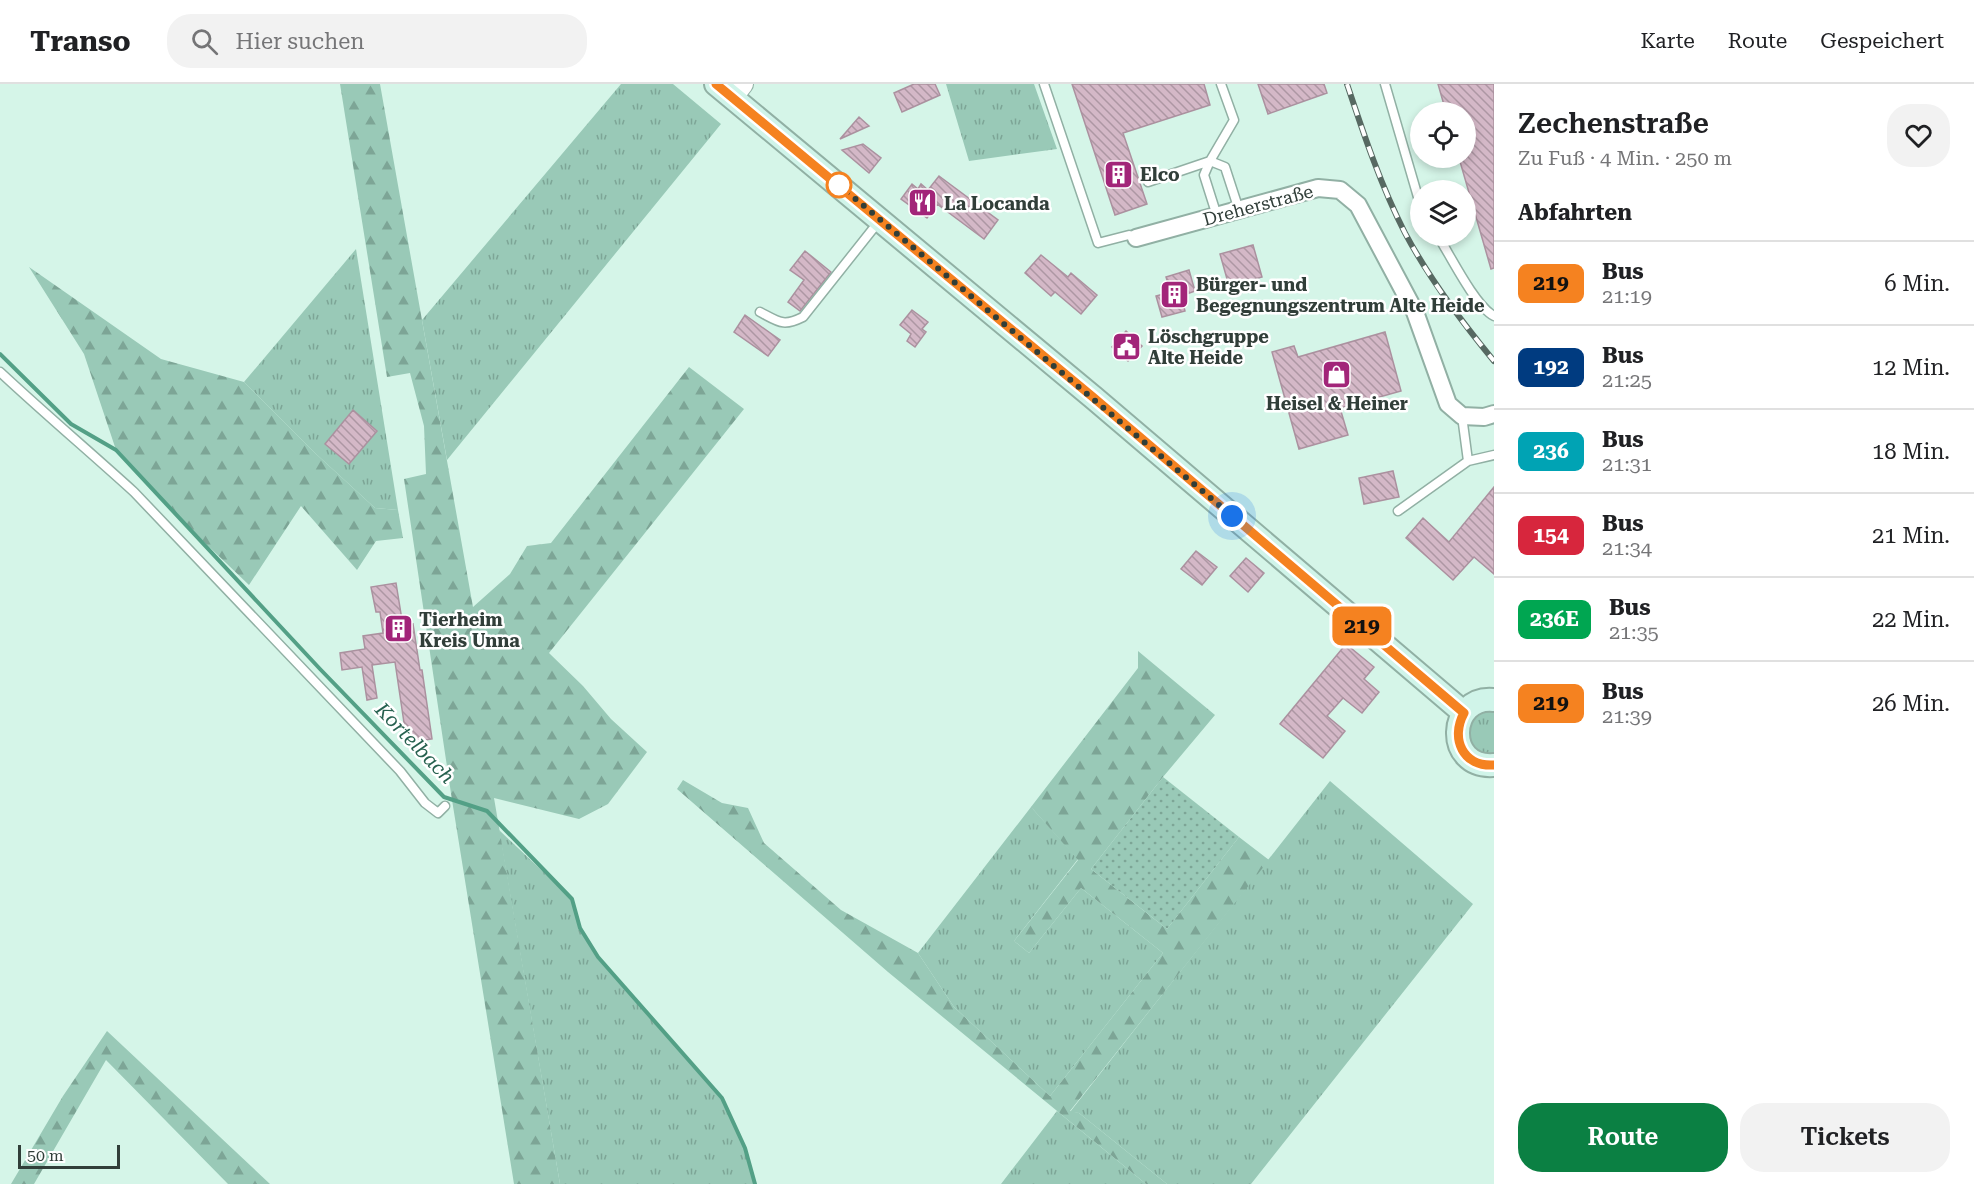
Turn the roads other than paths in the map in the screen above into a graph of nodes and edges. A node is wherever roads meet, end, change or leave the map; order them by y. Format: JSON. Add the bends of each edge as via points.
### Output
{"nodes":[{"id":1,"x":1044,"y":84,"type":"edge"},
{"id":2,"x":1221,"y":84,"type":"edge"},
{"id":3,"x":1384,"y":84,"type":"edge"},
{"id":4,"x":730,"y":89,"type":"edge"},
{"id":5,"x":1210,"y":161,"type":"junction"},
{"id":6,"x":1413,"y":180,"type":"edge"},
{"id":7,"x":1148,"y":182,"type":"dead end"},
{"id":8,"x":1239,"y":210,"type":"junction"},
{"id":9,"x":1216,"y":216,"type":"junction"},
{"id":10,"x":880,"y":219,"type":"junction"},
{"id":11,"x":1136,"y":238,"type":"joint"},
{"id":12,"x":1444,"y":246,"type":"edge"},
{"id":13,"x":760,"y":312,"type":"dead end"},
{"id":14,"x":1494,"y":316,"type":"edge"},
{"id":15,"x":0,"y":372,"type":"edge"},
{"id":16,"x":1494,"y":414,"type":"edge"},
{"id":17,"x":1462,"y":416,"type":"junction"},
{"id":18,"x":1494,"y":454,"type":"edge"},
{"id":19,"x":1468,"y":461,"type":"junction"},
{"id":20,"x":1398,"y":511,"type":"dead end"},
{"id":21,"x":1494,"y":700,"type":"edge"},
{"id":22,"x":1464,"y":713,"type":"junction"},
{"id":23,"x":1494,"y":765,"type":"edge"},
{"id":24,"x":445,"y":806,"type":"dead end"}],
"edges":[{"from":1,"to":11,"type":"lane","via":[[1098,243],[1129,235]]},
{"from":2,"to":5,"type":"lane","via":[[1234,120]]},
{"from":3,"to":6,"type":"lane"},
{"from":4,"to":10,"type":"main road"},
{"from":5,"to":7,"type":"lane"},
{"from":5,"to":8,"type":"lane","via":[[1226,167]]},
{"from":5,"to":9,"type":"lane","via":[[1204,175]]},
{"from":8,"to":9,"type":"street","name":"Dreherstraße"},
{"from":8,"to":17,"type":"street","name":"Dreherstraße","via":[[1318,188],[1340,190],[1358,205],[1415,312],[1448,404]]},
{"from":9,"to":11,"type":"street","name":"Dreherstraße"},
{"from":10,"to":13,"type":"lane","via":[[803,317],[780,323]]},
{"from":10,"to":22,"type":"main road"},
{"from":12,"to":14,"type":"lane","via":[[1478,302]]},
{"from":15,"to":24,"type":"lane","via":[[134,492],[400,771],[425,803],[438,813]]},
{"from":16,"to":17,"type":"street"},
{"from":17,"to":19,"type":"lane"},
{"from":18,"to":19,"type":"lane"},
{"from":19,"to":20,"type":"lane"},
{"from":21,"to":22,"type":"main road","via":[[1474,704]]},
{"from":22,"to":23,"type":"main road","via":[[1457,735],[1460,745],[1474,762]]}]}
